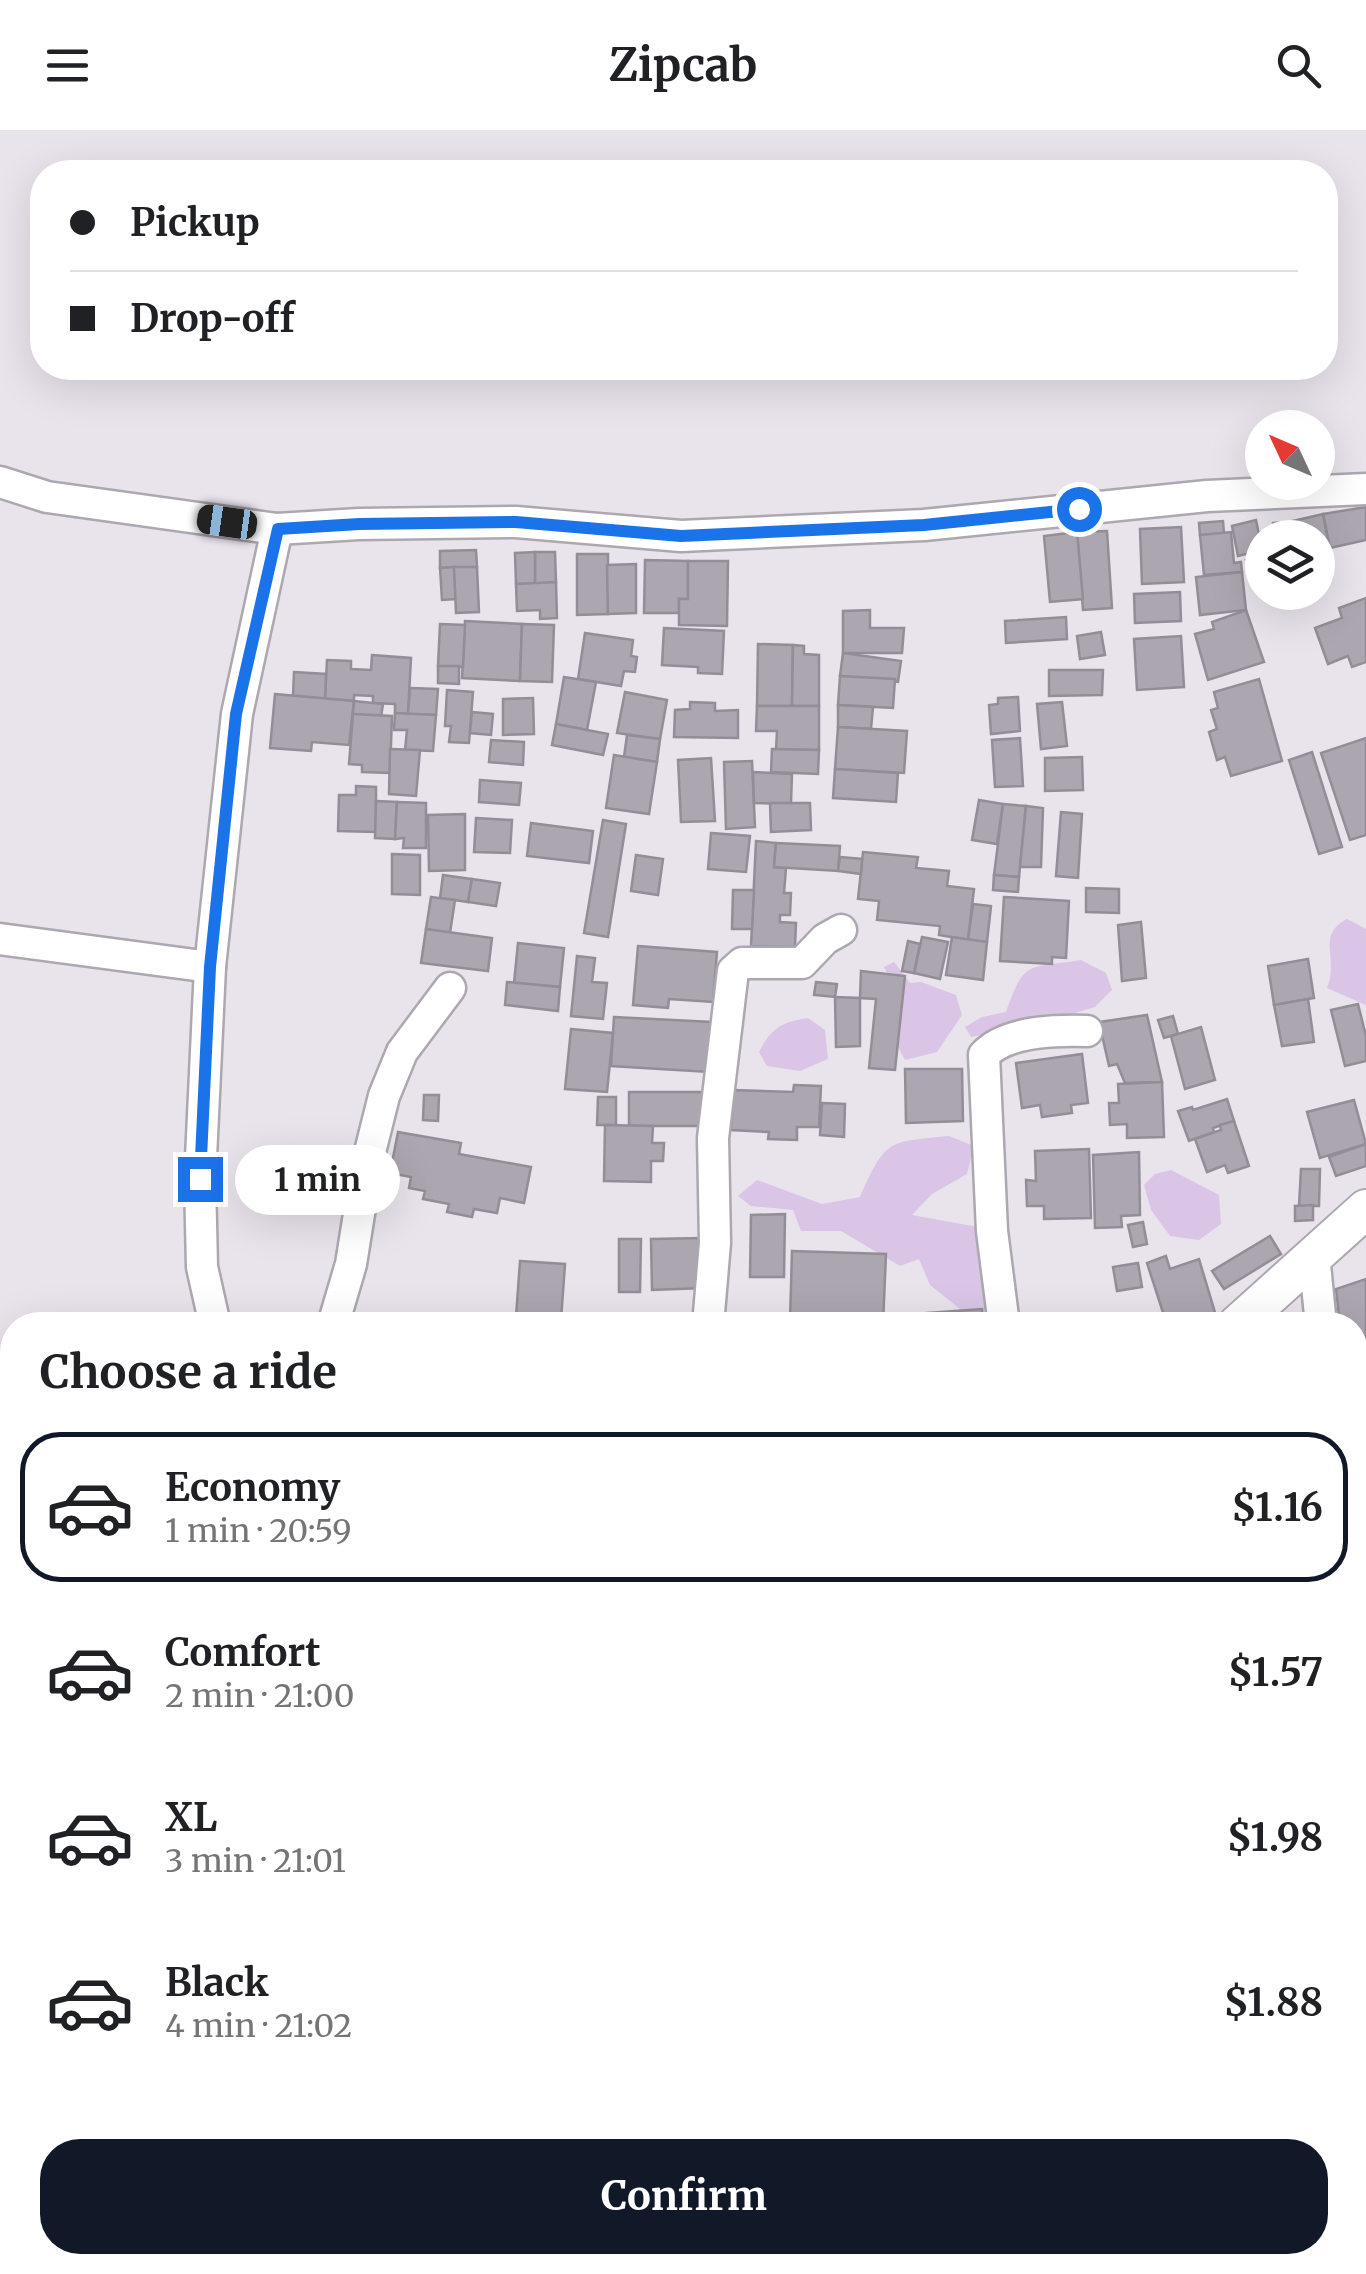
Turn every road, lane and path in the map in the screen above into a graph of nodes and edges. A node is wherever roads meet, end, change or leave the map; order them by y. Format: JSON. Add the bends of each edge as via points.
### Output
{"nodes":[{"id":1,"x":0,"y":482,"type":"edge"},
{"id":2,"x":1366,"y":489,"type":"edge"},
{"id":3,"x":278,"y":529,"type":"junction"},
{"id":4,"x":841,"y":930,"type":"dead end"},
{"id":5,"x":0,"y":939,"type":"edge"},
{"id":6,"x":210,"y":967,"type":"junction"},
{"id":7,"x":450,"y":988,"type":"dead end"},
{"id":8,"x":1087,"y":1030,"type":"dead end"},
{"id":9,"x":1366,"y":1209,"type":"edge"},
{"id":10,"x":1314,"y":1256,"type":"junction"},
{"id":11,"x":211,"y":1312,"type":"edge"},
{"id":12,"x":337,"y":1312,"type":"edge"},
{"id":13,"x":709,"y":1312,"type":"edge"},
{"id":14,"x":1002,"y":1312,"type":"edge"},
{"id":15,"x":1251,"y":1312,"type":"edge"},
{"id":16,"x":1320,"y":1312,"type":"edge"}],
"edges":[{"from":1,"to":3,"type":"street","via":[[47,497]]},
{"from":2,"to":3,"type":"street","via":[[1207,496],[924,525],[681,536],[516,522]]},
{"from":3,"to":6,"type":"street","via":[[236,714]]},
{"from":4,"to":13,"type":"street","via":[[802,963],[742,963],[734,971],[713,1138]]},
{"from":5,"to":6,"type":"street"},
{"from":6,"to":11,"type":"street","via":[[200,1179],[202,1267]]},
{"from":7,"to":12,"type":"street","via":[[402,1052],[384,1096]]},
{"from":8,"to":14,"type":"street","via":[[994,1043],[984,1055]]},
{"from":9,"to":10,"type":"street"},
{"from":10,"to":15,"type":"street"},
{"from":10,"to":16,"type":"street"}]}
